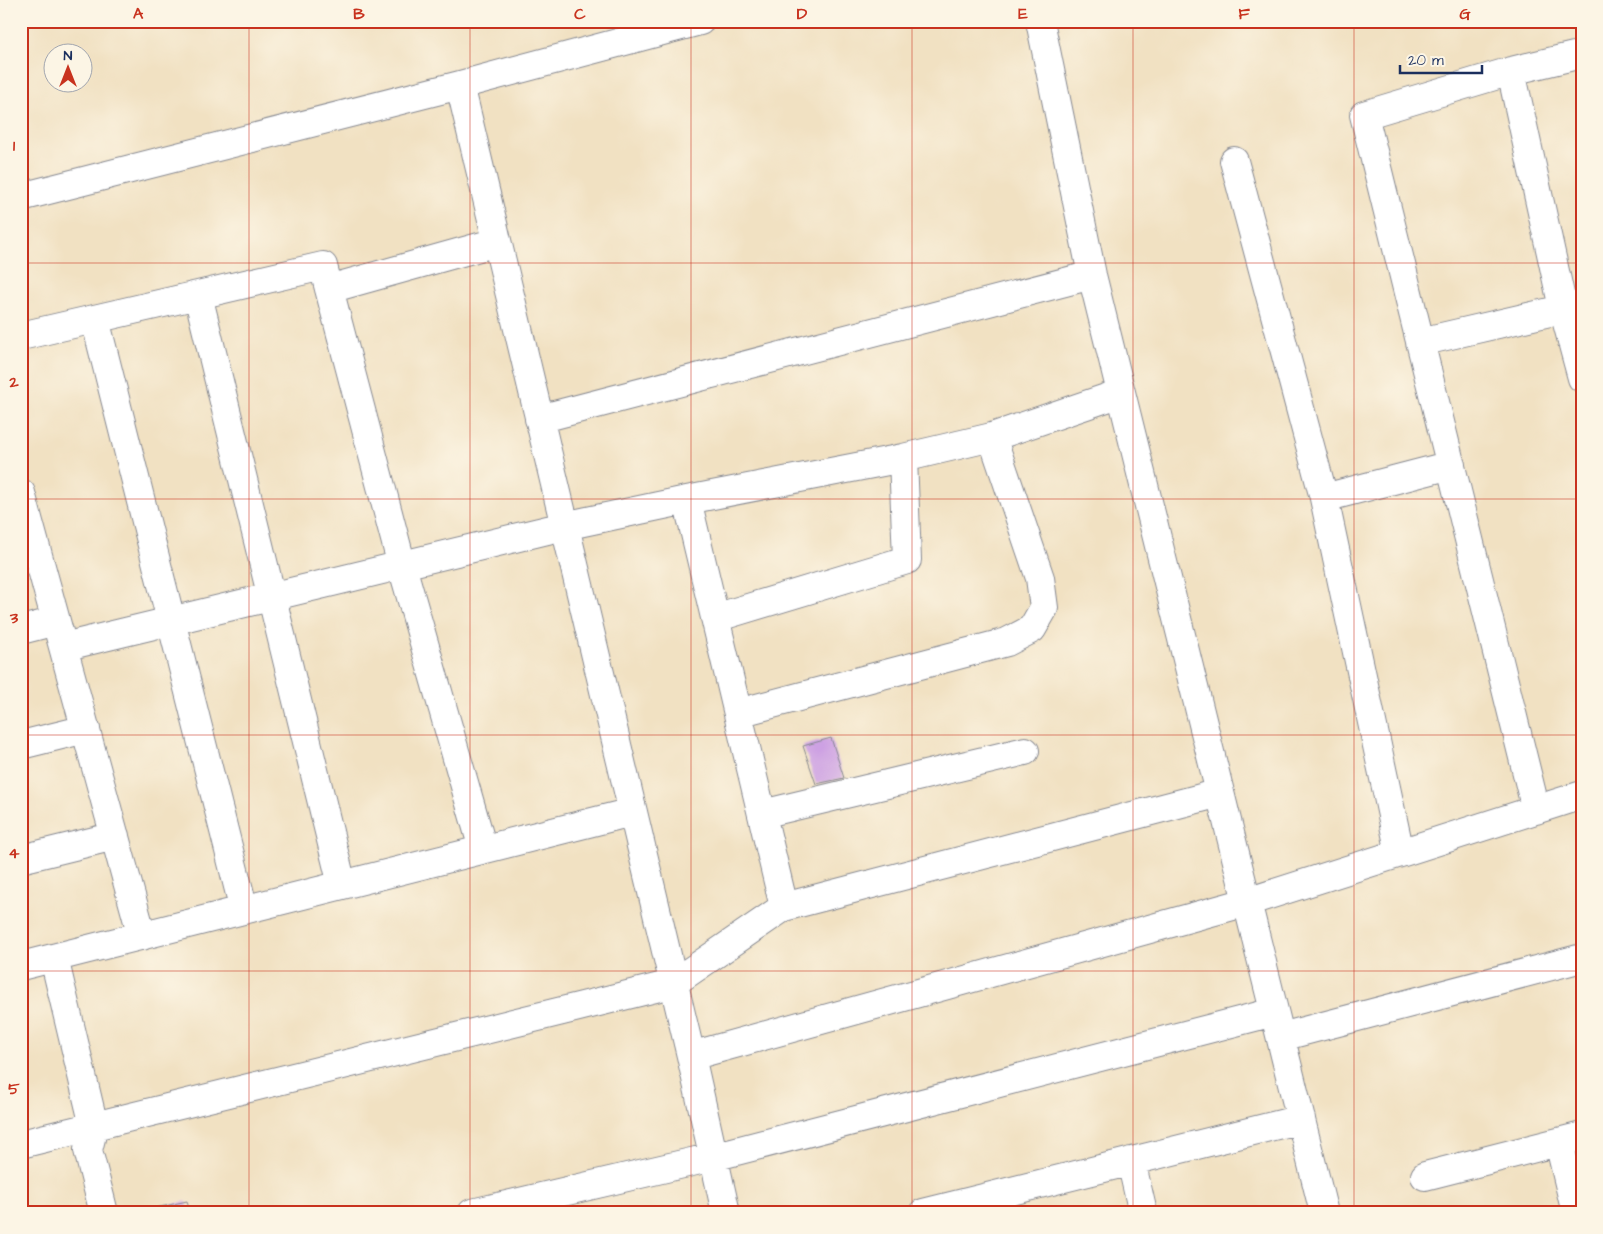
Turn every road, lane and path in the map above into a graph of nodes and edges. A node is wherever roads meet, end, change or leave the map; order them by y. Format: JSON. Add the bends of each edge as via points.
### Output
{"nodes":[{"id":1,"x":700,"y":21,"type":"edge"},
{"id":2,"x":1040,"y":21,"type":"edge"},
{"id":3,"x":1582,"y":54,"type":"edge"},
{"id":4,"x":1511,"y":71,"type":"junction"},
{"id":5,"x":460,"y":85,"type":"junction"},
{"id":6,"x":1234,"y":161,"type":"dead end"},
{"id":7,"x":21,"y":197,"type":"edge"},
{"id":8,"x":497,"y":242,"type":"junction"},
{"id":9,"x":1092,"y":275,"type":"junction"},
{"id":10,"x":329,"y":289,"type":"junction"},
{"id":11,"x":198,"y":295,"type":"junction"},
{"id":12,"x":1572,"y":306,"type":"edge"},
{"id":13,"x":95,"y":319,"type":"junction"},
{"id":14,"x":21,"y":336,"type":"edge"},
{"id":15,"x":1420,"y":342,"type":"junction"},
{"id":16,"x":1582,"y":378,"type":"edge"},
{"id":17,"x":1121,"y":393,"type":"junction"},
{"id":18,"x":539,"y":419,"type":"junction"},
{"id":19,"x":992,"y":437,"type":"junction"},
{"id":20,"x":903,"y":458,"type":"junction"},
{"id":21,"x":1450,"y":465,"type":"junction"},
{"id":22,"x":21,"y":493,"type":"edge"},
{"id":23,"x":1324,"y":498,"type":"junction"},
{"id":24,"x":687,"y":500,"type":"junction"},
{"id":25,"x":25,"y":521,"type":"edge"},
{"id":26,"x":564,"y":526,"type":"junction"},
{"id":27,"x":402,"y":566,"type":"junction"},
{"id":28,"x":273,"y":596,"type":"junction"},
{"id":29,"x":715,"y":618,"type":"junction"},
{"id":30,"x":56,"y":621,"type":"junction"},
{"id":31,"x":171,"y":621,"type":"junction"},
{"id":32,"x":21,"y":630,"type":"edge"},
{"id":33,"x":63,"y":647,"type":"junction"},
{"id":34,"x":738,"y":713,"type":"junction"},
{"id":35,"x":86,"y":730,"type":"junction"},
{"id":36,"x":21,"y":746,"type":"edge"},
{"id":37,"x":1025,"y":752,"type":"dead end"},
{"id":38,"x":1220,"y":793,"type":"junction"},
{"id":39,"x":1582,"y":795,"type":"edge"},
{"id":40,"x":1536,"y":810,"type":"junction"},
{"id":41,"x":632,"y":812,"type":"junction"},
{"id":42,"x":762,"y":814,"type":"junction"},
{"id":43,"x":115,"y":836,"type":"junction"},
{"id":44,"x":483,"y":849,"type":"junction"},
{"id":45,"x":1400,"y":853,"type":"junction"},
{"id":46,"x":21,"y":859,"type":"edge"},
{"id":47,"x":342,"y":885,"type":"junction"},
{"id":48,"x":1247,"y":902,"type":"junction"},
{"id":49,"x":784,"y":907,"type":"junction"},
{"id":50,"x":244,"y":910,"type":"junction"},
{"id":51,"x":142,"y":936,"type":"junction"},
{"id":52,"x":54,"y":958,"type":"junction"},
{"id":53,"x":1582,"y":958,"type":"edge"},
{"id":54,"x":21,"y":966,"type":"edge"},
{"id":55,"x":672,"y":984,"type":"junction"},
{"id":56,"x":1278,"y":1024,"type":"junction"},
{"id":57,"x":691,"y":1056,"type":"junction"},
{"id":58,"x":1301,"y":1119,"type":"junction"},
{"id":59,"x":94,"y":1126,"type":"junction"},
{"id":60,"x":1570,"y":1139,"type":"edge"},
{"id":61,"x":21,"y":1144,"type":"edge"},
{"id":62,"x":713,"y":1157,"type":"junction"},
{"id":63,"x":1131,"y":1161,"type":"junction"},
{"id":64,"x":1425,"y":1176,"type":"dead end"},
{"id":65,"x":559,"y":1203,"type":"edge"},
{"id":66,"x":104,"y":1213,"type":"edge"},
{"id":67,"x":472,"y":1213,"type":"edge"},
{"id":68,"x":726,"y":1213,"type":"edge"},
{"id":69,"x":924,"y":1213,"type":"edge"},
{"id":70,"x":1143,"y":1213,"type":"edge"},
{"id":71,"x":1324,"y":1213,"type":"edge"},
{"id":72,"x":1576,"y":1213,"type":"edge"}],
"edges":[{"from":1,"to":5,"type":"street"},
{"from":2,"to":9,"type":"street"},
{"from":3,"to":4,"type":"street"},
{"from":4,"to":12,"type":"street"},
{"from":4,"to":15,"type":"street","via":[[1364,115]]},
{"from":5,"to":7,"type":"street"},
{"from":5,"to":8,"type":"street"},
{"from":6,"to":23,"type":"street"},
{"from":8,"to":10,"type":"street"},
{"from":8,"to":18,"type":"street"},
{"from":9,"to":17,"type":"street"},
{"from":9,"to":18,"type":"street"},
{"from":10,"to":11,"type":"street","via":[[323,266]]},
{"from":10,"to":27,"type":"street"},
{"from":11,"to":13,"type":"street"},
{"from":11,"to":28,"type":"street"},
{"from":12,"to":15,"type":"street"},
{"from":12,"to":16,"type":"street"},
{"from":13,"to":14,"type":"street"},
{"from":13,"to":31,"type":"street"},
{"from":15,"to":21,"type":"street"},
{"from":17,"to":19,"type":"street"},
{"from":17,"to":38,"type":"street"},
{"from":18,"to":26,"type":"street"},
{"from":19,"to":20,"type":"street"},
{"from":19,"to":34,"type":"street","via":[[1040,578],[1044,608],[1032,629],[1007,642]]},
{"from":20,"to":24,"type":"street"},
{"from":20,"to":29,"type":"street","via":[[907,560]]},
{"from":21,"to":23,"type":"street"},
{"from":21,"to":40,"type":"street"},
{"from":22,"to":25,"type":"street"},
{"from":23,"to":45,"type":"street"},
{"from":24,"to":26,"type":"street"},
{"from":24,"to":29,"type":"street"},
{"from":25,"to":30,"type":"street"},
{"from":26,"to":27,"type":"street"},
{"from":26,"to":41,"type":"street"},
{"from":27,"to":28,"type":"street"},
{"from":27,"to":44,"type":"street"},
{"from":28,"to":31,"type":"street"},
{"from":28,"to":47,"type":"street"},
{"from":29,"to":34,"type":"street"},
{"from":30,"to":32,"type":"street"},
{"from":30,"to":33,"type":"street"},
{"from":31,"to":33,"type":"street"},
{"from":31,"to":50,"type":"street"},
{"from":33,"to":35,"type":"street"},
{"from":34,"to":42,"type":"street"},
{"from":35,"to":36,"type":"street"},
{"from":35,"to":43,"type":"street"},
{"from":37,"to":42,"type":"street"},
{"from":38,"to":48,"type":"street"},
{"from":38,"to":49,"type":"street"},
{"from":39,"to":40,"type":"street"},
{"from":40,"to":45,"type":"street"},
{"from":41,"to":44,"type":"street"},
{"from":41,"to":55,"type":"street"},
{"from":42,"to":49,"type":"street"},
{"from":43,"to":46,"type":"street"},
{"from":43,"to":51,"type":"street"},
{"from":44,"to":47,"type":"street"},
{"from":45,"to":48,"type":"street"},
{"from":47,"to":50,"type":"street"},
{"from":48,"to":56,"type":"street"},
{"from":48,"to":57,"type":"street"},
{"from":49,"to":55,"type":"street"},
{"from":50,"to":51,"type":"street"},
{"from":51,"to":52,"type":"street"},
{"from":52,"to":54,"type":"street"},
{"from":52,"to":59,"type":"street"},
{"from":53,"to":56,"type":"street"},
{"from":55,"to":57,"type":"street"},
{"from":55,"to":59,"type":"street"},
{"from":56,"to":58,"type":"street"},
{"from":56,"to":62,"type":"street"},
{"from":57,"to":62,"type":"street"},
{"from":58,"to":63,"type":"street"},
{"from":58,"to":71,"type":"street"},
{"from":59,"to":61,"type":"street"},
{"from":59,"to":66,"type":"street","via":[[88,1150]]},
{"from":60,"to":64,"type":"street"},
{"from":60,"to":72,"type":"street"},
{"from":62,"to":65,"type":"street"},
{"from":62,"to":68,"type":"street"},
{"from":63,"to":69,"type":"street"},
{"from":63,"to":70,"type":"street"},
{"from":65,"to":67,"type":"street"}]}
